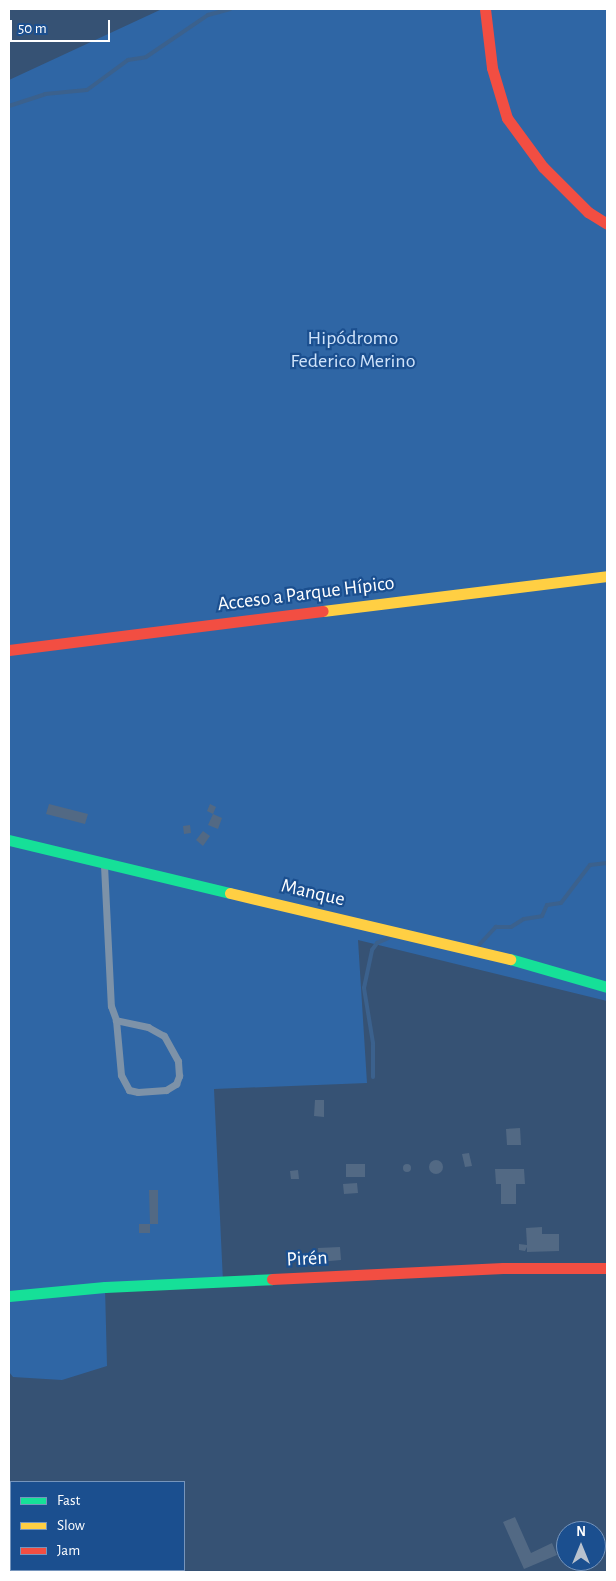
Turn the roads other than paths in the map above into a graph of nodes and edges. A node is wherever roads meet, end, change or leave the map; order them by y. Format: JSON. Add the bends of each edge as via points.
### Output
{"nodes":[{"id":1,"x":485,"y":9,"type":"edge"},
{"id":2,"x":607,"y":224,"type":"edge"},
{"id":3,"x":607,"y":576,"type":"edge"},
{"id":4,"x":9,"y":650,"type":"edge"},
{"id":5,"x":9,"y":840,"type":"edge"},
{"id":6,"x":104,"y":864,"type":"junction"},
{"id":7,"x":607,"y":987,"type":"edge"},
{"id":8,"x":116,"y":1020,"type":"junction"},
{"id":9,"x":607,"y":1268,"type":"edge"},
{"id":10,"x":9,"y":1296,"type":"edge"}],
"edges":[{"from":1,"to":2,"type":"street","via":[[492,68],[507,118],[522,144],[543,168],[588,212]]},
{"from":3,"to":4,"type":"street","name":"Acceso a Parque Hípico"},
{"from":5,"to":6,"type":"street","name":"Manque"},
{"from":6,"to":7,"type":"street","name":"Manque","via":[[468,949]]},
{"from":6,"to":8,"type":"lane","via":[[111,1006]]},
{"from":8,"to":8,"type":"lane","via":[[117,1064],[129,1090],[154,1092],[176,1084],[178,1061],[164,1036],[148,1027]]},
{"from":9,"to":10,"type":"street","name":"Pirén","via":[[503,1268],[105,1287]]}]}
